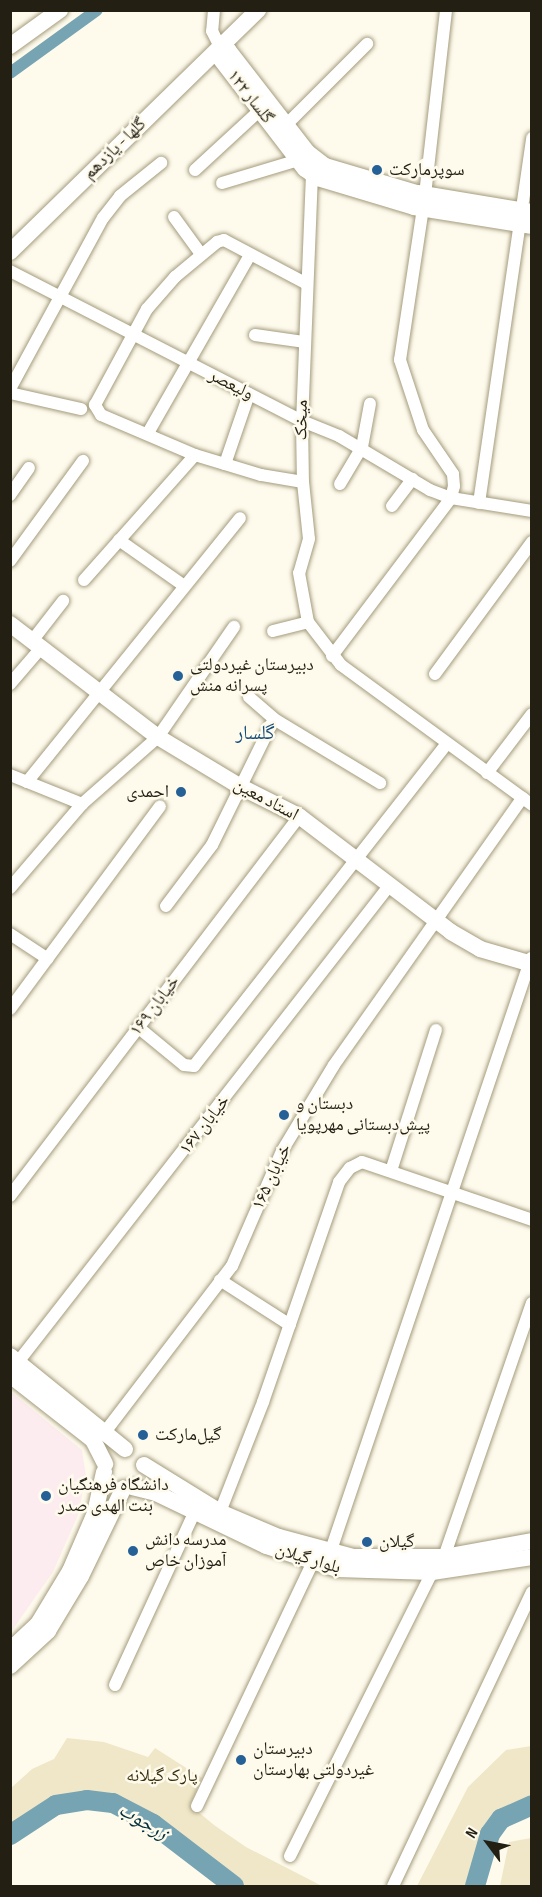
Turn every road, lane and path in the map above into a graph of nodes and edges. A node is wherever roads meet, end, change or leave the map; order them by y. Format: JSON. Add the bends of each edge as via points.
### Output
{"nodes":[{"id":1,"x":60,"y":10,"type":"edge"},
{"id":2,"x":214,"y":10,"type":"edge"},
{"id":3,"x":258,"y":10,"type":"edge"},
{"id":4,"x":446,"y":10,"type":"edge"},
{"id":5,"x":367,"y":44,"type":"dead end"},
{"id":6,"x":10,"y":46,"type":"edge"},
{"id":7,"x":220,"y":47,"type":"junction"},
{"id":8,"x":260,"y":110,"type":"junction"},
{"id":9,"x":282,"y":129,"type":"junction"},
{"id":10,"x":531,"y":138,"type":"edge"},
{"id":11,"x":298,"y":160,"type":"junction"},
{"id":12,"x":161,"y":163,"type":"dead end"},
{"id":13,"x":195,"y":170,"type":"dead end"},
{"id":14,"x":312,"y":174,"type":"junction"},
{"id":15,"x":222,"y":183,"type":"dead end"},
{"id":16,"x":423,"y":202,"type":"junction"},
{"id":17,"x":174,"y":218,"type":"dead end"},
{"id":18,"x":526,"y":218,"type":"edge"},
{"id":19,"x":10,"y":252,"type":"edge"},
{"id":20,"x":201,"y":254,"type":"junction"},
{"id":21,"x":250,"y":255,"type":"junction"},
{"id":22,"x":10,"y":271,"type":"edge"},
{"id":23,"x":307,"y":284,"type":"junction"},
{"id":24,"x":58,"y":296,"type":"junction"},
{"id":25,"x":131,"y":333,"type":"junction"},
{"id":26,"x":255,"y":335,"type":"dead end"},
{"id":27,"x":304,"y":342,"type":"junction"},
{"id":28,"x":188,"y":362,"type":"junction"},
{"id":29,"x":10,"y":391,"type":"edge"},
{"id":30,"x":249,"y":394,"type":"junction"},
{"id":31,"x":370,"y":404,"type":"dead end"},
{"id":32,"x":81,"y":409,"type":"dead end"},
{"id":33,"x":302,"y":421,"type":"junction"},
{"id":34,"x":148,"y":433,"type":"junction"},
{"id":35,"x":362,"y":447,"type":"junction"},
{"id":36,"x":195,"y":455,"type":"junction"},
{"id":37,"x":82,"y":461,"type":"dead end"},
{"id":38,"x":225,"y":464,"type":"junction"},
{"id":39,"x":29,"y":468,"type":"dead end"},
{"id":40,"x":412,"y":479,"type":"junction"},
{"id":41,"x":303,"y":483,"type":"junction"},
{"id":42,"x":340,"y":484,"type":"dead end"},
{"id":43,"x":10,"y":495,"type":"edge"},
{"id":44,"x":451,"y":498,"type":"junction"},
{"id":45,"x":479,"y":503,"type":"junction"},
{"id":46,"x":392,"y":506,"type":"dead end"},
{"id":47,"x":531,"y":512,"type":"edge"},
{"id":48,"x":240,"y":518,"type":"dead end"},
{"id":49,"x":119,"y":540,"type":"junction"},
{"id":50,"x":531,"y":542,"type":"edge"},
{"id":51,"x":10,"y":561,"type":"edge"},
{"id":52,"x":84,"y":580,"type":"dead end"},
{"id":53,"x":183,"y":585,"type":"junction"},
{"id":54,"x":63,"y":601,"type":"dead end"},
{"id":55,"x":308,"y":622,"type":"junction"},
{"id":56,"x":10,"y":624,"type":"edge"},
{"id":57,"x":234,"y":627,"type":"dead end"},
{"id":58,"x":273,"y":631,"type":"dead end"},
{"id":59,"x":36,"y":644,"type":"junction"},
{"id":60,"x":333,"y":656,"type":"junction"},
{"id":61,"x":435,"y":674,"type":"dead end"},
{"id":62,"x":10,"y":684,"type":"edge"},
{"id":63,"x":101,"y":694,"type":"junction"},
{"id":64,"x":249,"y":697,"type":"dead end"},
{"id":65,"x":531,"y":714,"type":"edge"},
{"id":66,"x":274,"y":719,"type":"junction"},
{"id":67,"x":158,"y":737,"type":"junction"},
{"id":68,"x":446,"y":745,"type":"junction"},
{"id":69,"x":487,"y":773,"type":"junction"},
{"id":70,"x":10,"y":775,"type":"edge"},
{"id":71,"x":27,"y":782,"type":"junction"},
{"id":72,"x":380,"y":783,"type":"dead end"},
{"id":73,"x":241,"y":787,"type":"junction"},
{"id":74,"x":527,"y":801,"type":"edge"},
{"id":75,"x":82,"y":804,"type":"junction"},
{"id":76,"x":160,"y":806,"type":"dead end"},
{"id":77,"x":299,"y":816,"type":"junction"},
{"id":78,"x":358,"y":859,"type":"junction"},
{"id":79,"x":389,"y":886,"type":"junction"},
{"id":80,"x":10,"y":888,"type":"edge"},
{"id":81,"x":166,"y":906,"type":"dead end"},
{"id":82,"x":436,"y":920,"type":"junction"},
{"id":83,"x":10,"y":934,"type":"edge"},
{"id":84,"x":48,"y":958,"type":"junction"},
{"id":85,"x":530,"y":965,"type":"edge"},
{"id":86,"x":10,"y":1009,"type":"edge"},
{"id":87,"x":139,"y":1028,"type":"junction"},
{"id":88,"x":436,"y":1030,"type":"dead end"},
{"id":89,"x":391,"y":1171,"type":"junction"},
{"id":90,"x":452,"y":1192,"type":"junction"},
{"id":91,"x":10,"y":1196,"type":"edge"},
{"id":92,"x":531,"y":1220,"type":"edge"},
{"id":93,"x":220,"y":1281,"type":"junction"},
{"id":94,"x":531,"y":1303,"type":"edge"},
{"id":95,"x":290,"y":1325,"type":"junction"},
{"id":96,"x":13,"y":1364,"type":"edge"},
{"id":97,"x":105,"y":1432,"type":"junction"},
{"id":98,"x":125,"y":1449,"type":"junction"},
{"id":99,"x":144,"y":1465,"type":"junction"},
{"id":100,"x":105,"y":1468,"type":"junction"},
{"id":101,"x":127,"y":1488,"type":"junction"},
{"id":102,"x":220,"y":1512,"type":"junction"},
{"id":103,"x":194,"y":1513,"type":"junction"},
{"id":104,"x":531,"y":1541,"type":"edge"},
{"id":105,"x":330,"y":1553,"type":"junction"},
{"id":106,"x":444,"y":1557,"type":"junction"},
{"id":107,"x":531,"y":1557,"type":"edge"},
{"id":108,"x":313,"y":1562,"type":"junction"},
{"id":109,"x":432,"y":1572,"type":"junction"},
{"id":110,"x":531,"y":1592,"type":"edge"},
{"id":111,"x":10,"y":1650,"type":"edge"},
{"id":112,"x":10,"y":1666,"type":"edge"},
{"id":113,"x":115,"y":1685,"type":"dead end"},
{"id":114,"x":197,"y":1806,"type":"dead end"},
{"id":115,"x":290,"y":1856,"type":"dead end"},
{"id":116,"x":393,"y":1887,"type":"edge"}],
"edges":[{"from":1,"to":6,"type":"main road"},
{"from":2,"to":7,"type":"street","via":[[212,31]]},
{"from":3,"to":7,"type":"main road","name":"گلها - یازدهم"},
{"from":4,"to":16,"type":"street"},
{"from":5,"to":9,"type":"street"},
{"from":7,"to":8,"type":"main road","name":"گلسار ۱۲۲","via":[[219,57]]},
{"from":7,"to":9,"type":"main road","name":"گلسار ۱۲۲","via":[[228,50],[247,71]]},
{"from":7,"to":19,"type":"main road","name":"گلها - یازدهم"},
{"from":8,"to":9,"type":"main road","name":"گلسار ۱۲۲"},
{"from":8,"to":13,"type":"street"},
{"from":9,"to":11,"type":"main road","name":"گلسار ۱۲۲"},
{"from":9,"to":16,"type":"main road","name":"گلسار ۱۲۲","via":[[325,166]]},
{"from":10,"to":18,"type":"street"},
{"from":11,"to":14,"type":"main road","name":"گلسار ۱۲۲"},
{"from":11,"to":15,"type":"street"},
{"from":12,"to":24,"type":"street","via":[[120,196]]},
{"from":14,"to":16,"type":"main road","name":"گلسار ۱۲۲","via":[[333,184]]},
{"from":14,"to":23,"type":"street","name":"میخک"},
{"from":16,"to":18,"type":"main road","name":"گلسار ۱۲۲"},
{"from":16,"to":44,"type":"street","via":[[400,360],[423,430],[453,474]]},
{"from":17,"to":20,"type":"street"},
{"from":18,"to":45,"type":"street"},
{"from":20,"to":21,"type":"street","via":[[221,240]]},
{"from":20,"to":25,"type":"street","via":[[147,309]]},
{"from":21,"to":23,"type":"street"},
{"from":21,"to":28,"type":"street"},
{"from":22,"to":24,"type":"street","name":"ولیعصر"},
{"from":23,"to":27,"type":"street","name":"میخک"},
{"from":24,"to":25,"type":"street","name":"ولیعصر"},
{"from":24,"to":29,"type":"street"},
{"from":25,"to":28,"type":"street","name":"ولیعصر"},
{"from":25,"to":34,"type":"street","via":[[95,411]]},
{"from":26,"to":27,"type":"street"},
{"from":27,"to":33,"type":"street","name":"میخک"},
{"from":28,"to":30,"type":"street","name":"ولیعصر"},
{"from":28,"to":34,"type":"street"},
{"from":29,"to":32,"type":"street"},
{"from":30,"to":33,"type":"street","name":"ولیعصر"},
{"from":30,"to":38,"type":"street"},
{"from":31,"to":35,"type":"street"},
{"from":33,"to":35,"type":"street","name":"ولیعصر"},
{"from":33,"to":41,"type":"street","name":"میخک"},
{"from":34,"to":36,"type":"street"},
{"from":35,"to":40,"type":"street","name":"ولیعصر"},
{"from":35,"to":42,"type":"street"},
{"from":36,"to":38,"type":"street"},
{"from":36,"to":49,"type":"street"},
{"from":37,"to":51,"type":"street"},
{"from":38,"to":41,"type":"street"},
{"from":39,"to":43,"type":"street"},
{"from":40,"to":44,"type":"street","name":"ولیعصر"},
{"from":40,"to":46,"type":"street"},
{"from":41,"to":55,"type":"street","name":"میخک","via":[[309,539],[299,573]]},
{"from":44,"to":45,"type":"street","name":"ولیعصر"},
{"from":44,"to":60,"type":"street"},
{"from":45,"to":47,"type":"street","name":"ولیعصر"},
{"from":48,"to":53,"type":"street"},
{"from":49,"to":52,"type":"street"},
{"from":49,"to":53,"type":"street"},
{"from":50,"to":61,"type":"street"},
{"from":53,"to":63,"type":"street"},
{"from":54,"to":59,"type":"street"},
{"from":55,"to":58,"type":"street"},
{"from":55,"to":60,"type":"street","name":"میخک"},
{"from":56,"to":59,"type":"main road","name":"استاد معین"},
{"from":57,"to":67,"type":"street"},
{"from":59,"to":62,"type":"street"},
{"from":59,"to":63,"type":"main road","name":"استاد معین"},
{"from":60,"to":68,"type":"street","name":"میخک"},
{"from":63,"to":67,"type":"main road","name":"استاد معین"},
{"from":63,"to":71,"type":"street"},
{"from":64,"to":66,"type":"street"},
{"from":65,"to":69,"type":"street"},
{"from":66,"to":72,"type":"street"},
{"from":66,"to":73,"type":"street"},
{"from":67,"to":73,"type":"main road","name":"استاد معین"},
{"from":67,"to":75,"type":"street"},
{"from":68,"to":69,"type":"street","name":"میخک"},
{"from":68,"to":78,"type":"street"},
{"from":69,"to":74,"type":"street","name":"میخک"},
{"from":70,"to":71,"type":"street"},
{"from":71,"to":75,"type":"street"},
{"from":73,"to":77,"type":"main road","name":"استاد معین"},
{"from":73,"to":81,"type":"street","via":[[212,845]]},
{"from":74,"to":82,"type":"street","name":"خیابان ۱۶۵"},
{"from":75,"to":80,"type":"street"},
{"from":76,"to":84,"type":"street"},
{"from":77,"to":78,"type":"main road","name":"استاد معین"},
{"from":77,"to":87,"type":"street","name":"خیابان ۱۶۹"},
{"from":78,"to":79,"type":"main road","name":"استاد معین"},
{"from":78,"to":87,"type":"street","via":[[190,1068]]},
{"from":79,"to":82,"type":"main road","name":"استاد معین"},
{"from":79,"to":96,"type":"street","name":"خیابان ۱۶۷"},
{"from":82,"to":85,"type":"main road","name":"استاد معین","via":[[480,949]]},
{"from":82,"to":93,"type":"street","name":"خیابان ۱۶۵","via":[[334,1065],[282,1151],[231,1266]]},
{"from":83,"to":84,"type":"street"},
{"from":84,"to":86,"type":"street"},
{"from":85,"to":90,"type":"street"},
{"from":87,"to":91,"type":"street","name":"خیابان ۱۶۹"},
{"from":88,"to":89,"type":"street"},
{"from":89,"to":90,"type":"street"},
{"from":89,"to":95,"type":"street","via":[[362,1162],[350,1168],[339,1182]]},
{"from":90,"to":92,"type":"street"},
{"from":90,"to":105,"type":"street"},
{"from":93,"to":95,"type":"street"},
{"from":93,"to":97,"type":"street","name":"خیابان ۱۶۵"},
{"from":94,"to":106,"type":"street"},
{"from":95,"to":102,"type":"street"},
{"from":96,"to":97,"type":"main road"},
{"from":96,"to":100,"type":"main road","via":[[93,1440]]},
{"from":97,"to":98,"type":"main road"},
{"from":98,"to":99,"type":"main road","via":[[134,1451]]},
{"from":98,"to":100,"type":"main road","via":[[116,1450]]},
{"from":99,"to":101,"type":"main road","via":[[139,1482]]},
{"from":99,"to":102,"type":"main road","name":"بلوار گیلان"},
{"from":100,"to":101,"type":"main road","via":[[108,1481]]},
{"from":100,"to":111,"type":"main road","via":[[95,1513],[70,1571],[38,1624]]},
{"from":101,"to":103,"type":"main road","name":"بلوار گیلان","via":[[156,1493]]},
{"from":101,"to":112,"type":"main road","via":[[48,1631]]},
{"from":102,"to":105,"type":"main road","name":"بلوار گیلان"},
{"from":103,"to":108,"type":"main road","name":"بلوار گیلان","via":[[266,1546]]},
{"from":103,"to":113,"type":"street"},
{"from":104,"to":106,"type":"main road","name":"بلوار گیلان"},
{"from":105,"to":106,"type":"main road","name":"بلوار گیلان","via":[[383,1560]]},
{"from":107,"to":109,"type":"main road","name":"بلوار گیلان"},
{"from":108,"to":109,"type":"main road","name":"بلوار گیلان","via":[[350,1571]]},
{"from":108,"to":114,"type":"street"},
{"from":109,"to":115,"type":"street"},
{"from":110,"to":116,"type":"street"}]}
